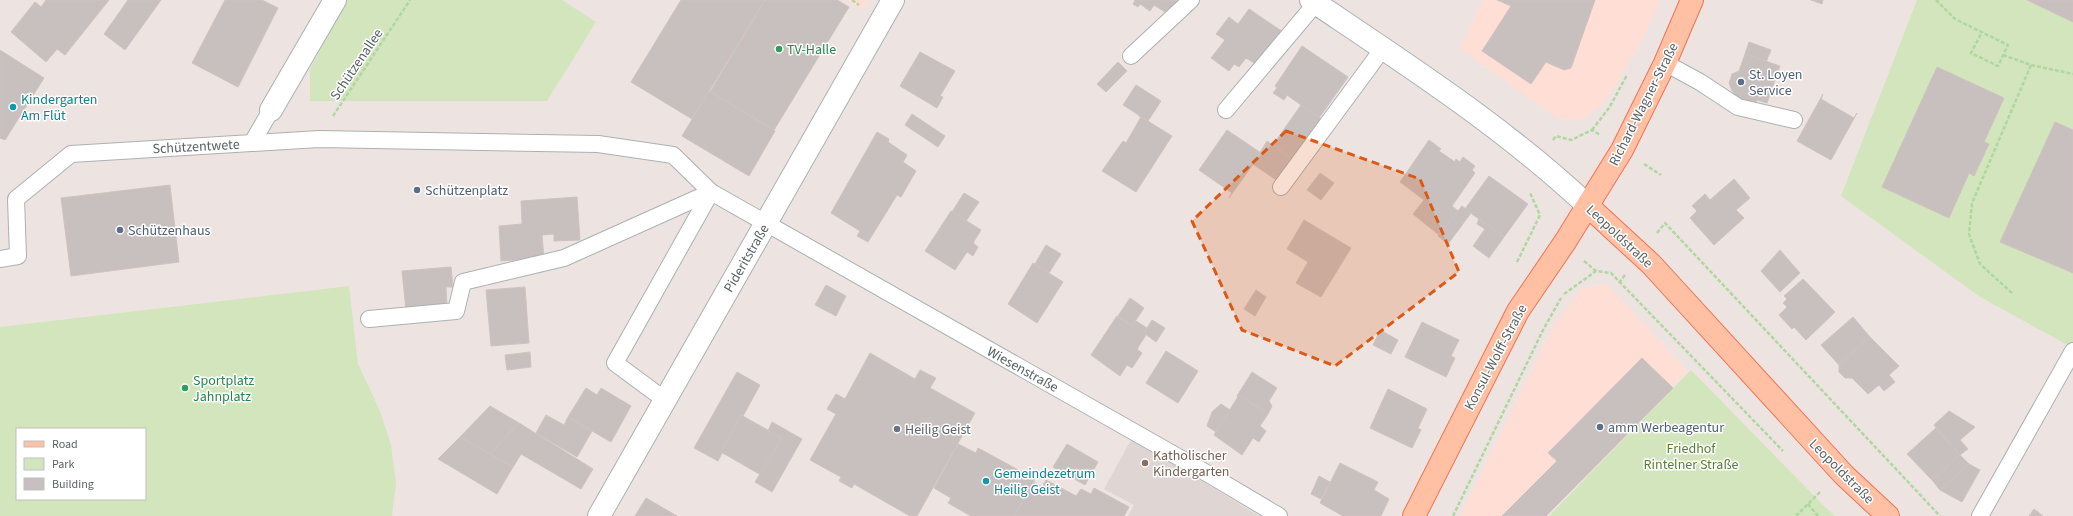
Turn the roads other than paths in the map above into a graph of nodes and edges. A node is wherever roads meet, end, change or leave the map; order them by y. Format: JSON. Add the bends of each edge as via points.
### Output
{"nodes":[{"id":1,"x":335,"y":0,"type":"edge"},
{"id":2,"x":893,"y":0,"type":"edge"},
{"id":3,"x":1191,"y":0,"type":"edge"},
{"id":4,"x":1692,"y":0,"type":"edge"},
{"id":5,"x":1314,"y":2,"type":"edge"},
{"id":6,"x":1384,"y":48,"type":"junction"},
{"id":7,"x":1131,"y":56,"type":"dead end"},
{"id":8,"x":1666,"y":63,"type":"junction"},
{"id":9,"x":271,"y":110,"type":"joint"},
{"id":10,"x":1226,"y":110,"type":"dead end"},
{"id":11,"x":1794,"y":120,"type":"dead end"},
{"id":12,"x":252,"y":143,"type":"junction"},
{"id":13,"x":1281,"y":187,"type":"dead end"},
{"id":14,"x":711,"y":192,"type":"junction"},
{"id":15,"x":1588,"y":206,"type":"junction"},
{"id":16,"x":766,"y":224,"type":"junction"},
{"id":17,"x":0,"y":259,"type":"edge"},
{"id":18,"x":370,"y":319,"type":"dead end"},
{"id":19,"x":2073,"y":351,"type":"edge"},
{"id":20,"x":665,"y":400,"type":"junction"},
{"id":21,"x":599,"y":516,"type":"edge"},
{"id":22,"x":1279,"y":516,"type":"edge"},
{"id":23,"x":1414,"y":516,"type":"edge"},
{"id":24,"x":1888,"y":516,"type":"edge"},
{"id":25,"x":1980,"y":516,"type":"edge"}],
"edges":[{"from":1,"to":9,"type":"street","name":"Schützentwete"},
{"from":2,"to":16,"type":"street","name":"Pideritstraße"},
{"from":3,"to":7,"type":"lane"},
{"from":4,"to":8,"type":"main road","name":"Richard-Wagner-Straße"},
{"from":5,"to":6,"type":"street","name":"Leopoldstraße"},
{"from":5,"to":10,"type":"lane"},
{"from":6,"to":13,"type":"lane"},
{"from":6,"to":15,"type":"street","name":"Leopoldstraße","via":[[1538,162]]},
{"from":8,"to":11,"type":"lane","via":[[1738,107]]},
{"from":8,"to":15,"type":"main road","name":"Richard-Wagner-Straße","via":[[1622,150]]},
{"from":9,"to":12,"type":"lane","name":"Schützentwete"},
{"from":12,"to":14,"type":"lane","name":"Wiesenstraße","via":[[319,139],[598,144],[673,155]]},
{"from":12,"to":17,"type":"lane","name":"Schützentwete","via":[[71,154],[16,199],[18,256]]},
{"from":14,"to":16,"type":"lane","name":"Wiesenstraße"},
{"from":14,"to":18,"type":"lane","via":[[564,258],[463,282],[456,311]]},
{"from":14,"to":20,"type":"lane","via":[[615,363]]},
{"from":15,"to":23,"type":"main road","name":"Konsul-Wolff-Straße","via":[[1518,311]]},
{"from":15,"to":24,"type":"main road","name":"Leopoldstraße","via":[[1650,264],[1839,469]]},
{"from":16,"to":20,"type":"street","name":"Pideritstraße"},
{"from":16,"to":22,"type":"lane","name":"Wiesenstraße"},
{"from":19,"to":25,"type":"lane"},
{"from":20,"to":21,"type":"street","name":"Pideritstraße"}]}
